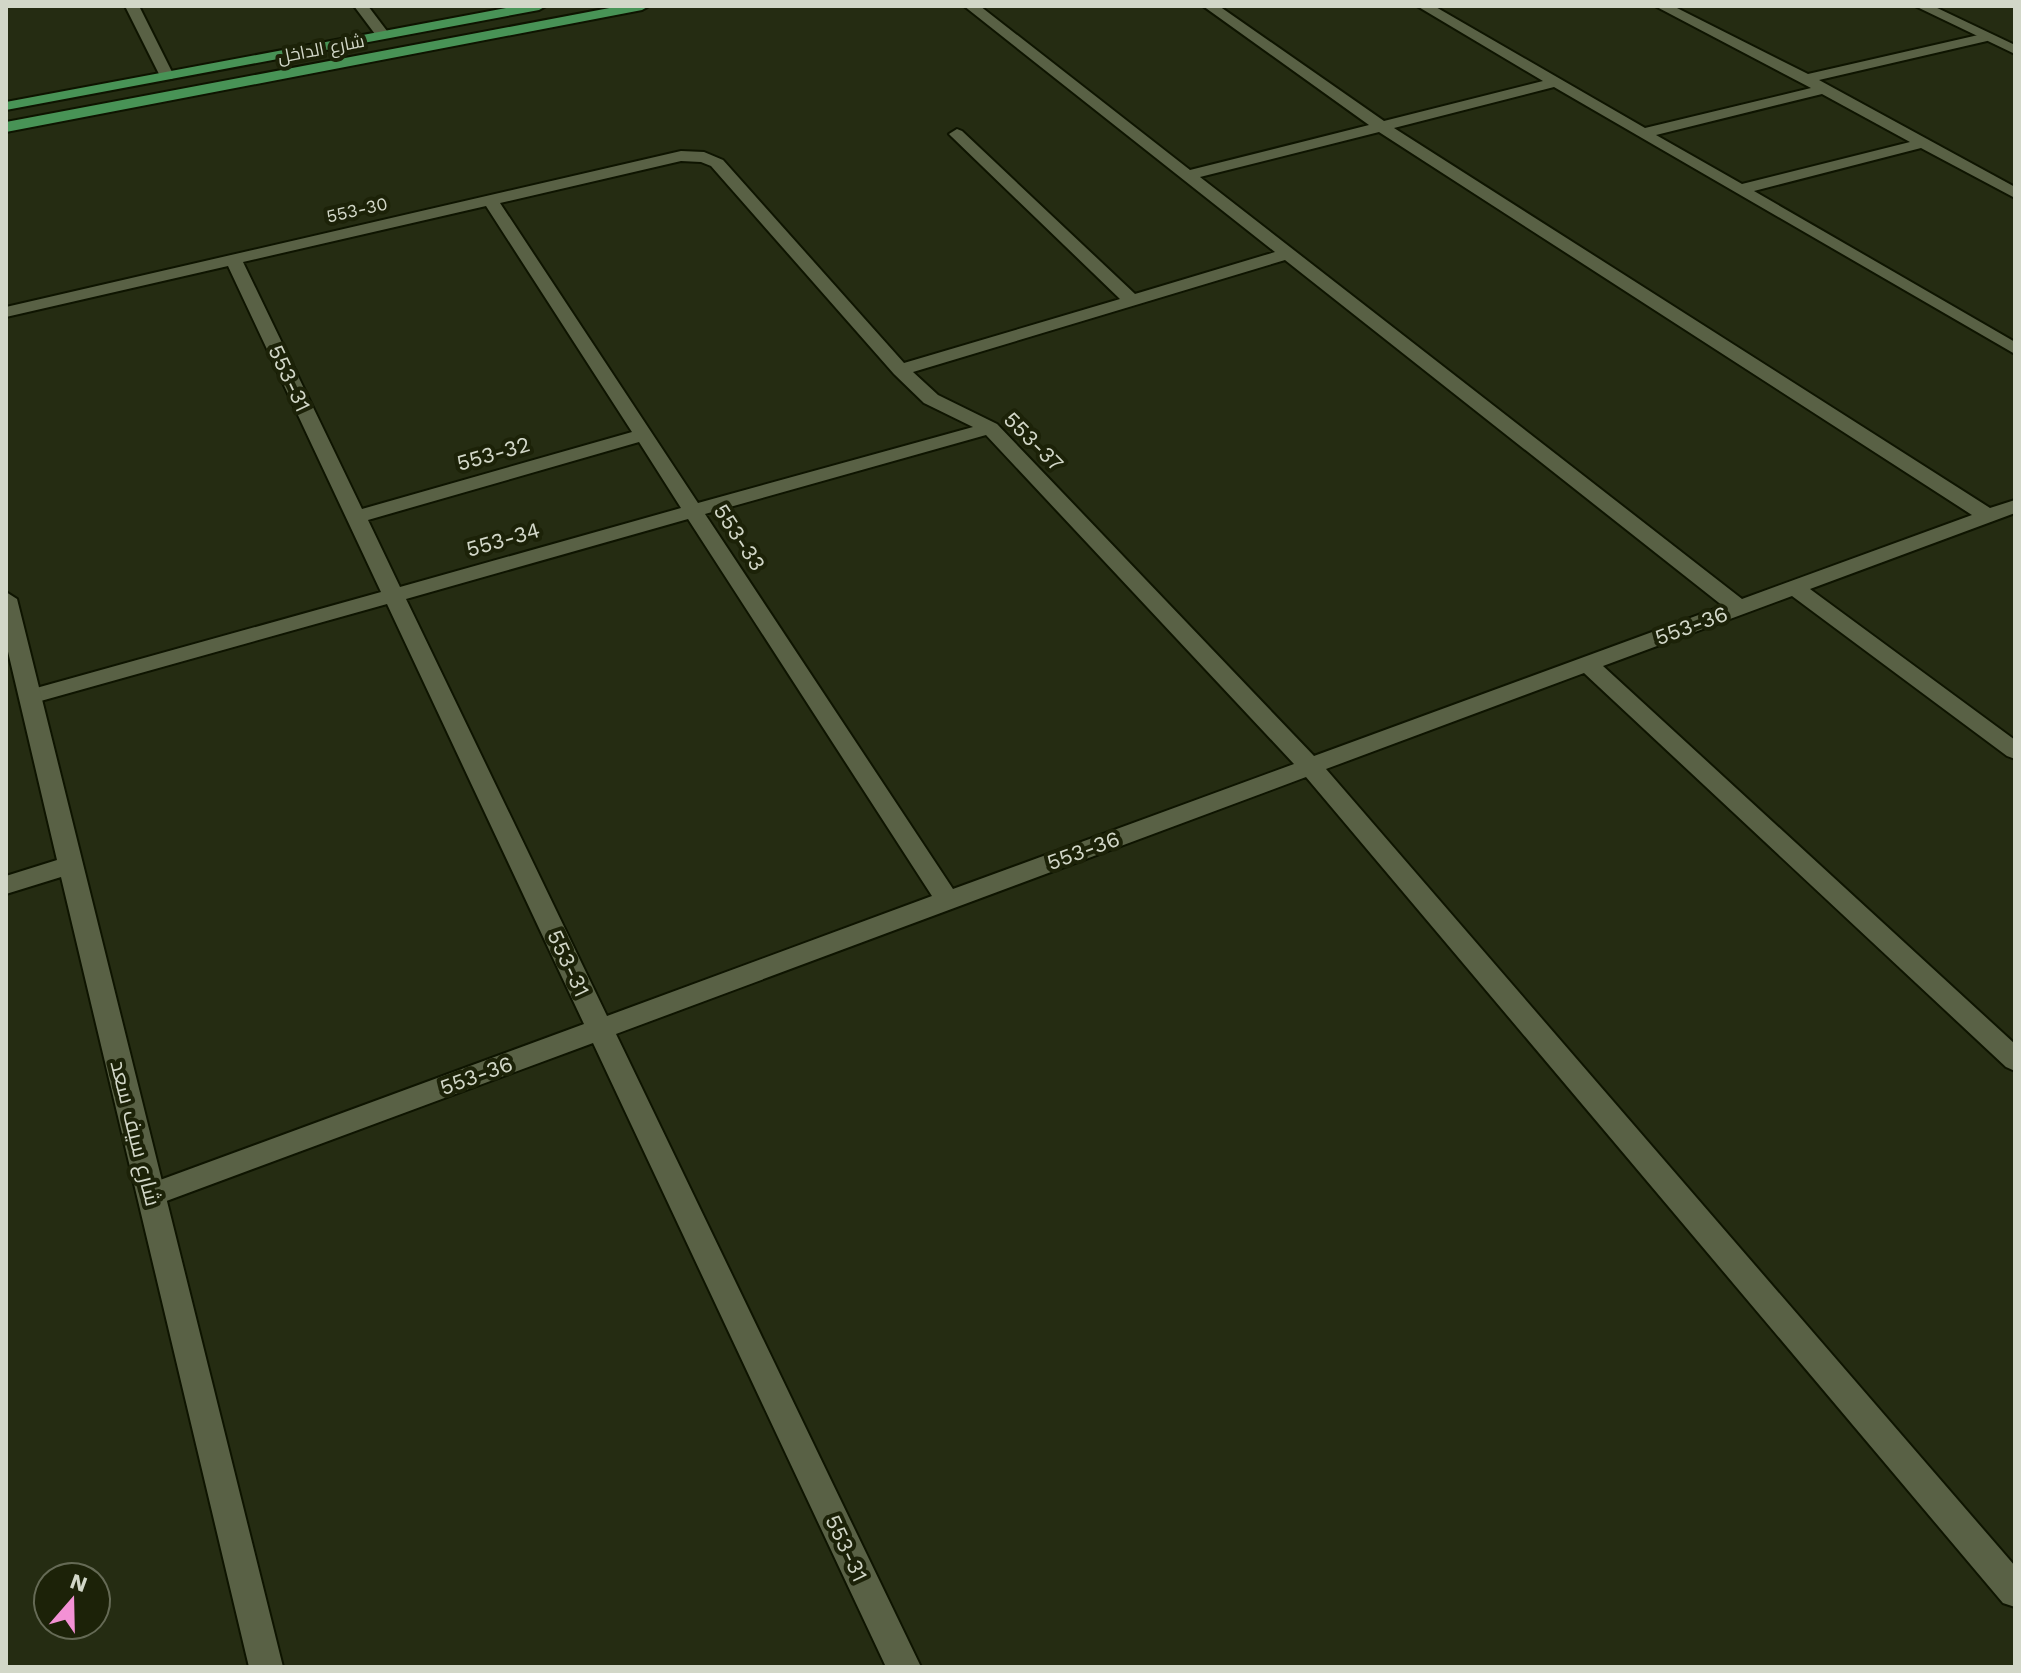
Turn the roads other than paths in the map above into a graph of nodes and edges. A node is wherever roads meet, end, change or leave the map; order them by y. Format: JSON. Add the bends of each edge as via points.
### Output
{"nodes":[{"id":1,"x":132,"y":6,"type":"edge"},
{"id":2,"x":361,"y":6,"type":"edge"},
{"id":3,"x":539,"y":6,"type":"edge"},
{"id":4,"x":642,"y":6,"type":"edge"},
{"id":5,"x":971,"y":6,"type":"edge"},
{"id":6,"x":1210,"y":6,"type":"edge"},
{"id":7,"x":1424,"y":6,"type":"edge"},
{"id":8,"x":1662,"y":6,"type":"edge"},
{"id":9,"x":1922,"y":6,"type":"edge"},
{"id":10,"x":383,"y":35,"type":"junction"},
{"id":11,"x":1987,"y":37,"type":"junction"},
{"id":12,"x":2015,"y":50,"type":"edge"},
{"id":13,"x":167,"y":76,"type":"junction"},
{"id":14,"x":1806,"y":79,"type":"junction"},
{"id":15,"x":1557,"y":82,"type":"junction"},
{"id":16,"x":1823,"y":89,"type":"junction"},
{"id":17,"x":6,"y":106,"type":"edge"},
{"id":18,"x":1379,"y":125,"type":"junction"},
{"id":19,"x":6,"y":127,"type":"edge"},
{"id":20,"x":1644,"y":133,"type":"junction"},
{"id":21,"x":957,"y":134,"type":"dead end"},
{"id":22,"x":1923,"y":143,"type":"junction"},
{"id":23,"x":717,"y":163,"type":"joint"},
{"id":24,"x":1186,"y":176,"type":"junction"},
{"id":25,"x":1741,"y":189,"type":"junction"},
{"id":26,"x":2015,"y":193,"type":"edge"},
{"id":27,"x":490,"y":200,"type":"junction"},
{"id":28,"x":1287,"y":254,"type":"junction"},
{"id":29,"x":233,"y":259,"type":"junction"},
{"id":30,"x":1132,"y":301,"type":"junction"},
{"id":31,"x":6,"y":312,"type":"edge"},
{"id":32,"x":2015,"y":349,"type":"edge"},
{"id":33,"x":900,"y":370,"type":"junction"},
{"id":34,"x":990,"y":428,"type":"junction"},
{"id":35,"x":644,"y":435,"type":"junction"},
{"id":36,"x":2015,"y":506,"type":"edge"},
{"id":37,"x":694,"y":511,"type":"junction"},
{"id":38,"x":1988,"y":516,"type":"junction"},
{"id":39,"x":356,"y":517,"type":"junction"},
{"id":40,"x":1794,"y":587,"type":"junction"},
{"id":41,"x":393,"y":595,"type":"junction"},
{"id":42,"x":6,"y":599,"type":"edge"},
{"id":43,"x":1739,"y":608,"type":"junction"},
{"id":44,"x":1587,"y":664,"type":"junction"},
{"id":45,"x":30,"y":697,"type":"junction"},
{"id":46,"x":2015,"y":751,"type":"edge"},
{"id":47,"x":1310,"y":766,"type":"junction"},
{"id":48,"x":71,"y":865,"type":"junction"},
{"id":49,"x":6,"y":885,"type":"edge"},
{"id":50,"x":948,"y":901,"type":"junction"},
{"id":51,"x":600,"y":1029,"type":"junction"},
{"id":52,"x":2015,"y":1060,"type":"edge"},
{"id":53,"x":151,"y":1195,"type":"junction"},
{"id":54,"x":2015,"y":1591,"type":"edge"},
{"id":55,"x":266,"y":1667,"type":"edge"},
{"id":56,"x":904,"y":1667,"type":"edge"}],
"edges":[{"from":1,"to":13,"type":"street"},
{"from":2,"to":10,"type":"street"},
{"from":3,"to":10,"type":"main road","name":"شارع الداخل"},
{"from":4,"to":19,"type":"main road","name":"شارع الداخل"},
{"from":5,"to":24,"type":"street"},
{"from":6,"to":18,"type":"street"},
{"from":7,"to":15,"type":"street"},
{"from":8,"to":14,"type":"street"},
{"from":9,"to":11,"type":"street"},
{"from":10,"to":13,"type":"main road","name":"شارع الداخل"},
{"from":11,"to":12,"type":"street"},
{"from":11,"to":14,"type":"street"},
{"from":13,"to":17,"type":"main road","name":"شارع الداخل"},
{"from":14,"to":16,"type":"street"},
{"from":15,"to":18,"type":"street"},
{"from":15,"to":20,"type":"street"},
{"from":16,"to":20,"type":"street"},
{"from":16,"to":22,"type":"street"},
{"from":18,"to":24,"type":"street"},
{"from":18,"to":38,"type":"street"},
{"from":20,"to":25,"type":"street"},
{"from":21,"to":30,"type":"street"},
{"from":22,"to":25,"type":"street"},
{"from":22,"to":26,"type":"street"},
{"from":23,"to":27,"type":"street","name":"553-30","via":[[681,156]]},
{"from":23,"to":33,"type":"street","name":"553-37"},
{"from":24,"to":28,"type":"street"},
{"from":25,"to":32,"type":"street"},
{"from":27,"to":29,"type":"street","name":"553-30"},
{"from":27,"to":35,"type":"street","name":"553-33"},
{"from":28,"to":30,"type":"street"},
{"from":28,"to":43,"type":"street"},
{"from":29,"to":31,"type":"street","name":"553-30"},
{"from":29,"to":39,"type":"street","name":"553-31"},
{"from":30,"to":33,"type":"street"},
{"from":33,"to":34,"type":"street","name":"553-37","via":[[931,399]]},
{"from":34,"to":37,"type":"street","name":"553-34"},
{"from":34,"to":47,"type":"street","name":"553-37"},
{"from":35,"to":37,"type":"street","name":"553-33"},
{"from":35,"to":39,"type":"street","name":"553-32"},
{"from":36,"to":38,"type":"street","name":"553-36"},
{"from":37,"to":41,"type":"street","name":"553-34"},
{"from":37,"to":50,"type":"street","name":"553-33"},
{"from":38,"to":40,"type":"street","name":"553-36"},
{"from":39,"to":41,"type":"street","name":"553-31"},
{"from":40,"to":43,"type":"street","name":"553-36"},
{"from":40,"to":46,"type":"street"},
{"from":41,"to":45,"type":"street","name":"553-34"},
{"from":41,"to":51,"type":"street","name":"553-31"},
{"from":42,"to":45,"type":"street","name":"شارع سيف سعد"},
{"from":43,"to":44,"type":"street","name":"553-36"},
{"from":44,"to":47,"type":"street","name":"553-36"},
{"from":44,"to":52,"type":"street"},
{"from":45,"to":48,"type":"street","name":"شارع سيف سعد"},
{"from":47,"to":50,"type":"street","name":"553-36"},
{"from":47,"to":54,"type":"street","name":"553-37"},
{"from":48,"to":49,"type":"street"},
{"from":48,"to":53,"type":"street","name":"شارع سيف سعد"},
{"from":50,"to":51,"type":"street","name":"553-36"},
{"from":51,"to":53,"type":"street","name":"553-36"},
{"from":51,"to":56,"type":"street","name":"553-31"},
{"from":53,"to":55,"type":"street","name":"شارع سيف سعد"}]}
